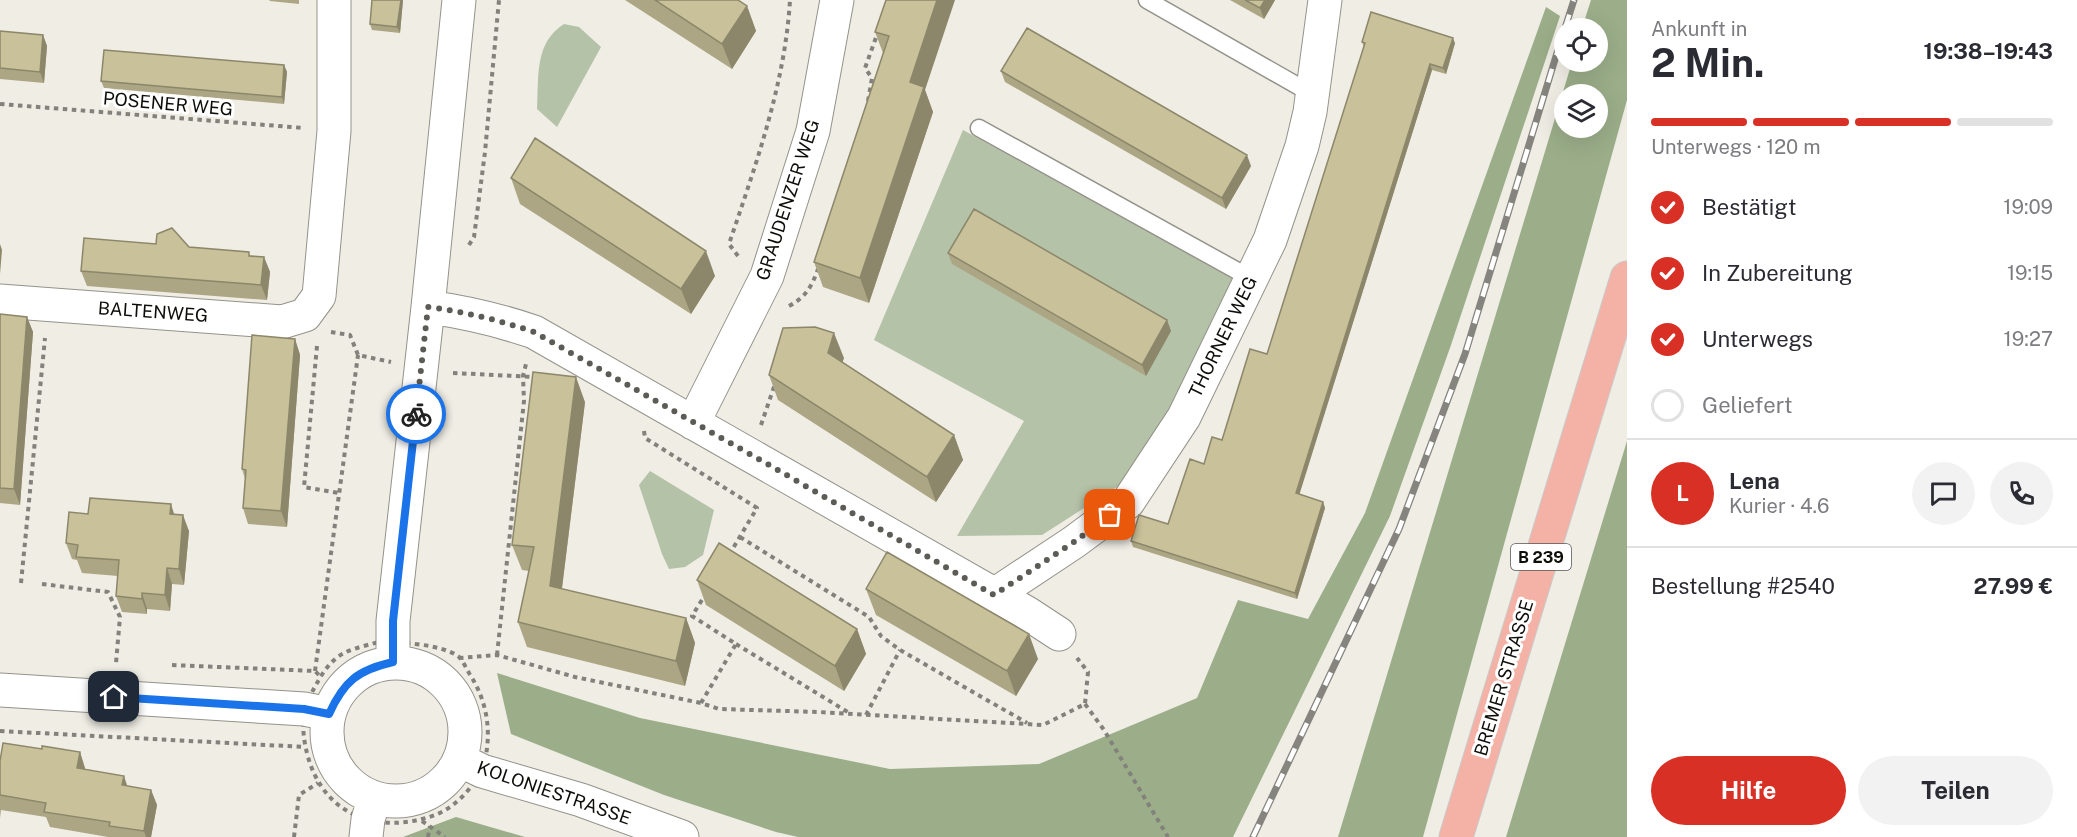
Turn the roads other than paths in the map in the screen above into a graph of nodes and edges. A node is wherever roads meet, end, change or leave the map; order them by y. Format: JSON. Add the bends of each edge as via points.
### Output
{"nodes":[{"id":1,"x":334,"y":0,"type":"edge"},
{"id":2,"x":459,"y":0,"type":"edge"},
{"id":3,"x":837,"y":0,"type":"edge"},
{"id":4,"x":1147,"y":0,"type":"edge"},
{"id":5,"x":1325,"y":0,"type":"edge"},
{"id":6,"x":1312,"y":94,"type":"junction"},
{"id":7,"x":980,"y":128,"type":"dead end"},
{"id":8,"x":1627,"y":278,"type":"edge"},
{"id":9,"x":1252,"y":279,"type":"junction"},
{"id":10,"x":0,"y":301,"type":"edge"},
{"id":11,"x":428,"y":307,"type":"junction"},
{"id":12,"x":693,"y":423,"type":"junction"},
{"id":13,"x":994,"y":595,"type":"junction"},
{"id":14,"x":1059,"y":634,"type":"road end"},
{"id":15,"x":394,"y":652,"type":"junction"},
{"id":16,"x":0,"y":690,"type":"edge"},
{"id":17,"x":316,"y":712,"type":"junction"},
{"id":18,"x":471,"y":765,"type":"junction"},
{"id":19,"x":369,"y":818,"type":"edge"},
{"id":20,"x":682,"y":837,"type":"edge"},
{"id":21,"x":1456,"y":837,"type":"edge"}],
"edges":[{"from":1,"to":10,"type":"street","name":"BALTENWEG","via":[[334,131],[320,296],[311,322]]},
{"from":2,"to":11,"type":"street"},
{"from":3,"to":12,"type":"street","name":"GRAUDENZER WEG","via":[[813,131],[767,276]]},
{"from":4,"to":6,"type":"lane"},
{"from":5,"to":6,"type":"street","name":"THORNER WEG"},
{"from":6,"to":9,"type":"street","name":"THORNER WEG","via":[[1302,146],[1270,240]]},
{"from":7,"to":9,"type":"lane"},
{"from":8,"to":21,"type":"main road","name":"BREMER STRASSE","number":"B 239"},
{"from":9,"to":13,"type":"street","name":"THORNER WEG","via":[[1185,417],[1128,502]]},
{"from":11,"to":12,"type":"street","via":[[500,320],[534,332]]},
{"from":11,"to":15,"type":"street","via":[[393,621]]},
{"from":12,"to":13,"type":"street"},
{"from":13,"to":14,"type":"street"},
{"from":15,"to":17,"type":"street","via":[[353,678]]},
{"from":15,"to":18,"type":"street","via":[[437,676],[454,693],[463,714]]},
{"from":16,"to":17,"type":"street"},
{"from":17,"to":19,"type":"street","via":[[335,765]]},
{"from":18,"to":19,"type":"street","via":[[425,795],[400,801]]},
{"from":18,"to":20,"type":"street","name":"KOLONIESTRASSE"}]}
